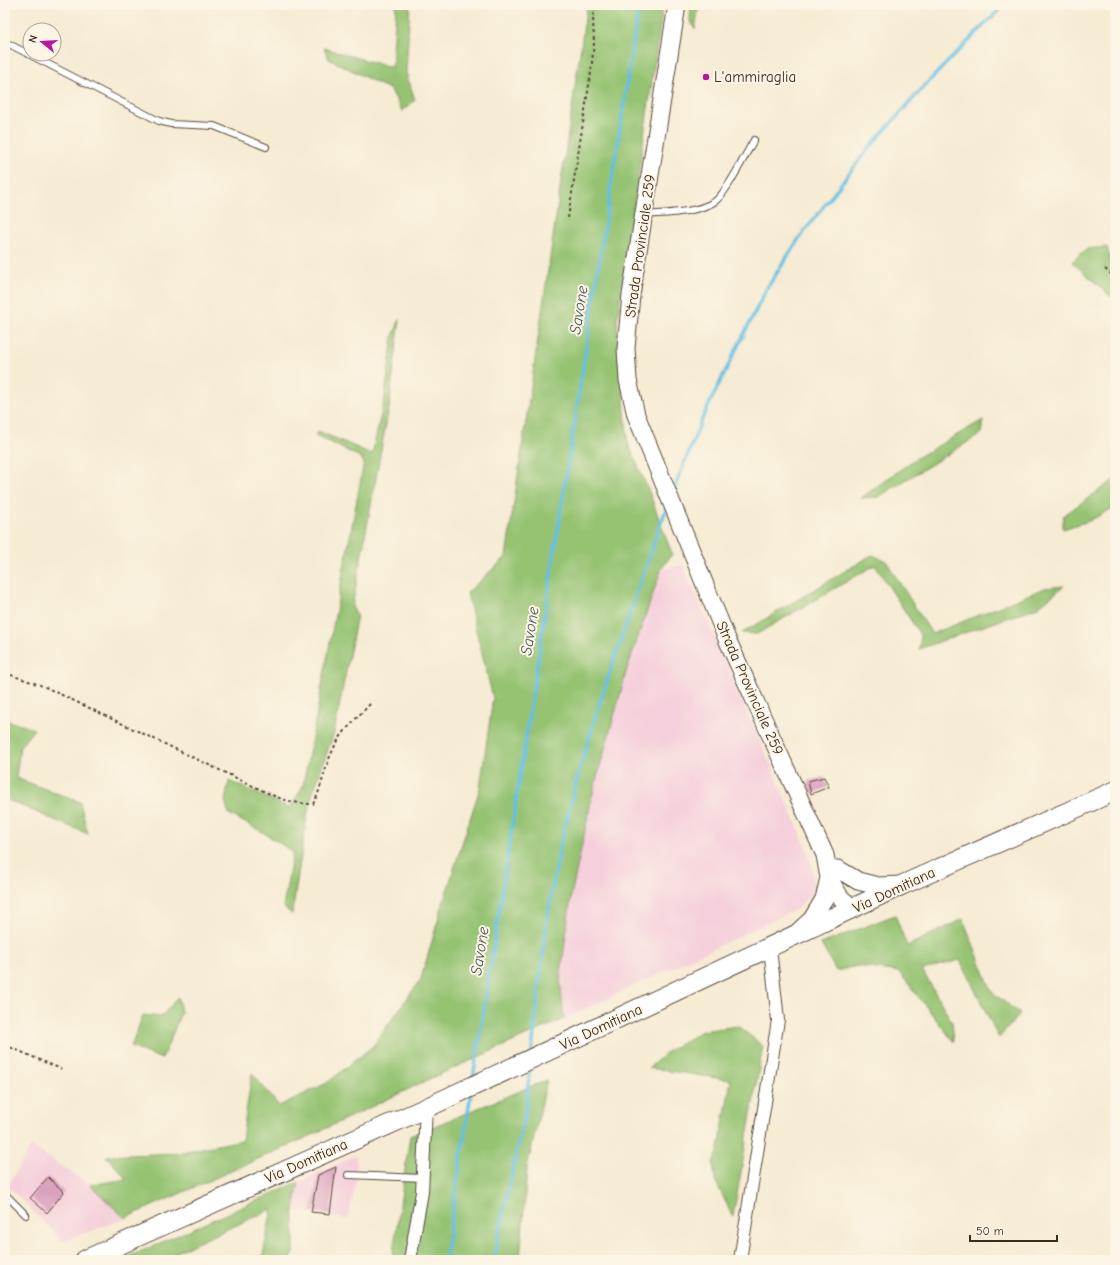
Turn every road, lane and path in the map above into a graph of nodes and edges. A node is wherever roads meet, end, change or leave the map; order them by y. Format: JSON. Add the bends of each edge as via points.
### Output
{"nodes":[{"id":1,"x":595,"y":5,"type":"edge"},
{"id":2,"x":677,"y":5,"type":"edge"},
{"id":3,"x":5,"y":42,"type":"edge"},
{"id":4,"x":754,"y":140,"type":"dead end"},
{"id":5,"x":266,"y":147,"type":"dead end"},
{"id":6,"x":644,"y":216,"type":"junction"},
{"id":7,"x":568,"y":218,"type":"dead end"},
{"id":8,"x":1104,"y":269,"type":"dead end"},
{"id":9,"x":1115,"y":278,"type":"edge"},
{"id":10,"x":5,"y":673,"type":"edge"},
{"id":11,"x":371,"y":704,"type":"dead end"},
{"id":12,"x":1115,"y":791,"type":"edge"},
{"id":13,"x":834,"y":874,"type":"junction"},
{"id":14,"x":902,"y":886,"type":"junction"},
{"id":15,"x":853,"y":909,"type":"junction"},
{"id":16,"x":793,"y":937,"type":"junction"},
{"id":17,"x":770,"y":948,"type":"junction"},
{"id":18,"x":5,"y":1045,"type":"edge"},
{"id":19,"x":61,"y":1069,"type":"dead end"},
{"id":20,"x":432,"y":1105,"type":"junction"},
{"id":21,"x":348,"y":1175,"type":"dead end"},
{"id":22,"x":423,"y":1178,"type":"junction"},
{"id":23,"x":5,"y":1194,"type":"edge"},
{"id":24,"x":26,"y":1215,"type":"dead end"},
{"id":25,"x":85,"y":1260,"type":"edge"},
{"id":26,"x":410,"y":1260,"type":"edge"},
{"id":27,"x":740,"y":1260,"type":"edge"}],
"edges":[{"from":1,"to":7,"type":"path","via":[[591,72]]},
{"from":2,"to":6,"type":"street","name":"Strada Provinciale 259"},
{"from":3,"to":5,"type":"lane","via":[[159,121],[214,126]]},
{"from":4,"to":6,"type":"lane","via":[[729,184],[716,201],[695,210]]},
{"from":6,"to":13,"type":"street","name":"Strada Provinciale 259","via":[[631,295],[626,348],[636,416],[727,639]]},
{"from":8,"to":9,"type":"path"},
{"from":10,"to":11,"type":"path","via":[[43,686],[272,795],[300,804],[313,804],[333,750],[350,724]]},
{"from":12,"to":14,"type":"main road","name":"Via Domitiana"},
{"from":13,"to":14,"type":"street","via":[[878,886]]},
{"from":13,"to":15,"type":"street","name":"Strada Provinciale 259","via":[[840,897]]},
{"from":13,"to":16,"type":"street","name":"Strada Provinciale 259","via":[[812,919]]},
{"from":14,"to":15,"type":"main road","name":"Via Domitiana"},
{"from":15,"to":16,"type":"main road","name":"Via Domitiana"},
{"from":16,"to":17,"type":"main road","name":"Via Domitiana"},
{"from":17,"to":20,"type":"main road","name":"Via Domitiana"},
{"from":17,"to":27,"type":"street","via":[[778,1020]]},
{"from":18,"to":19,"type":"path"},
{"from":20,"to":22,"type":"street"},
{"from":20,"to":25,"type":"main road","name":"Via Domitiana"},
{"from":21,"to":22,"type":"lane"},
{"from":22,"to":26,"type":"street"},
{"from":23,"to":24,"type":"lane"}]}
